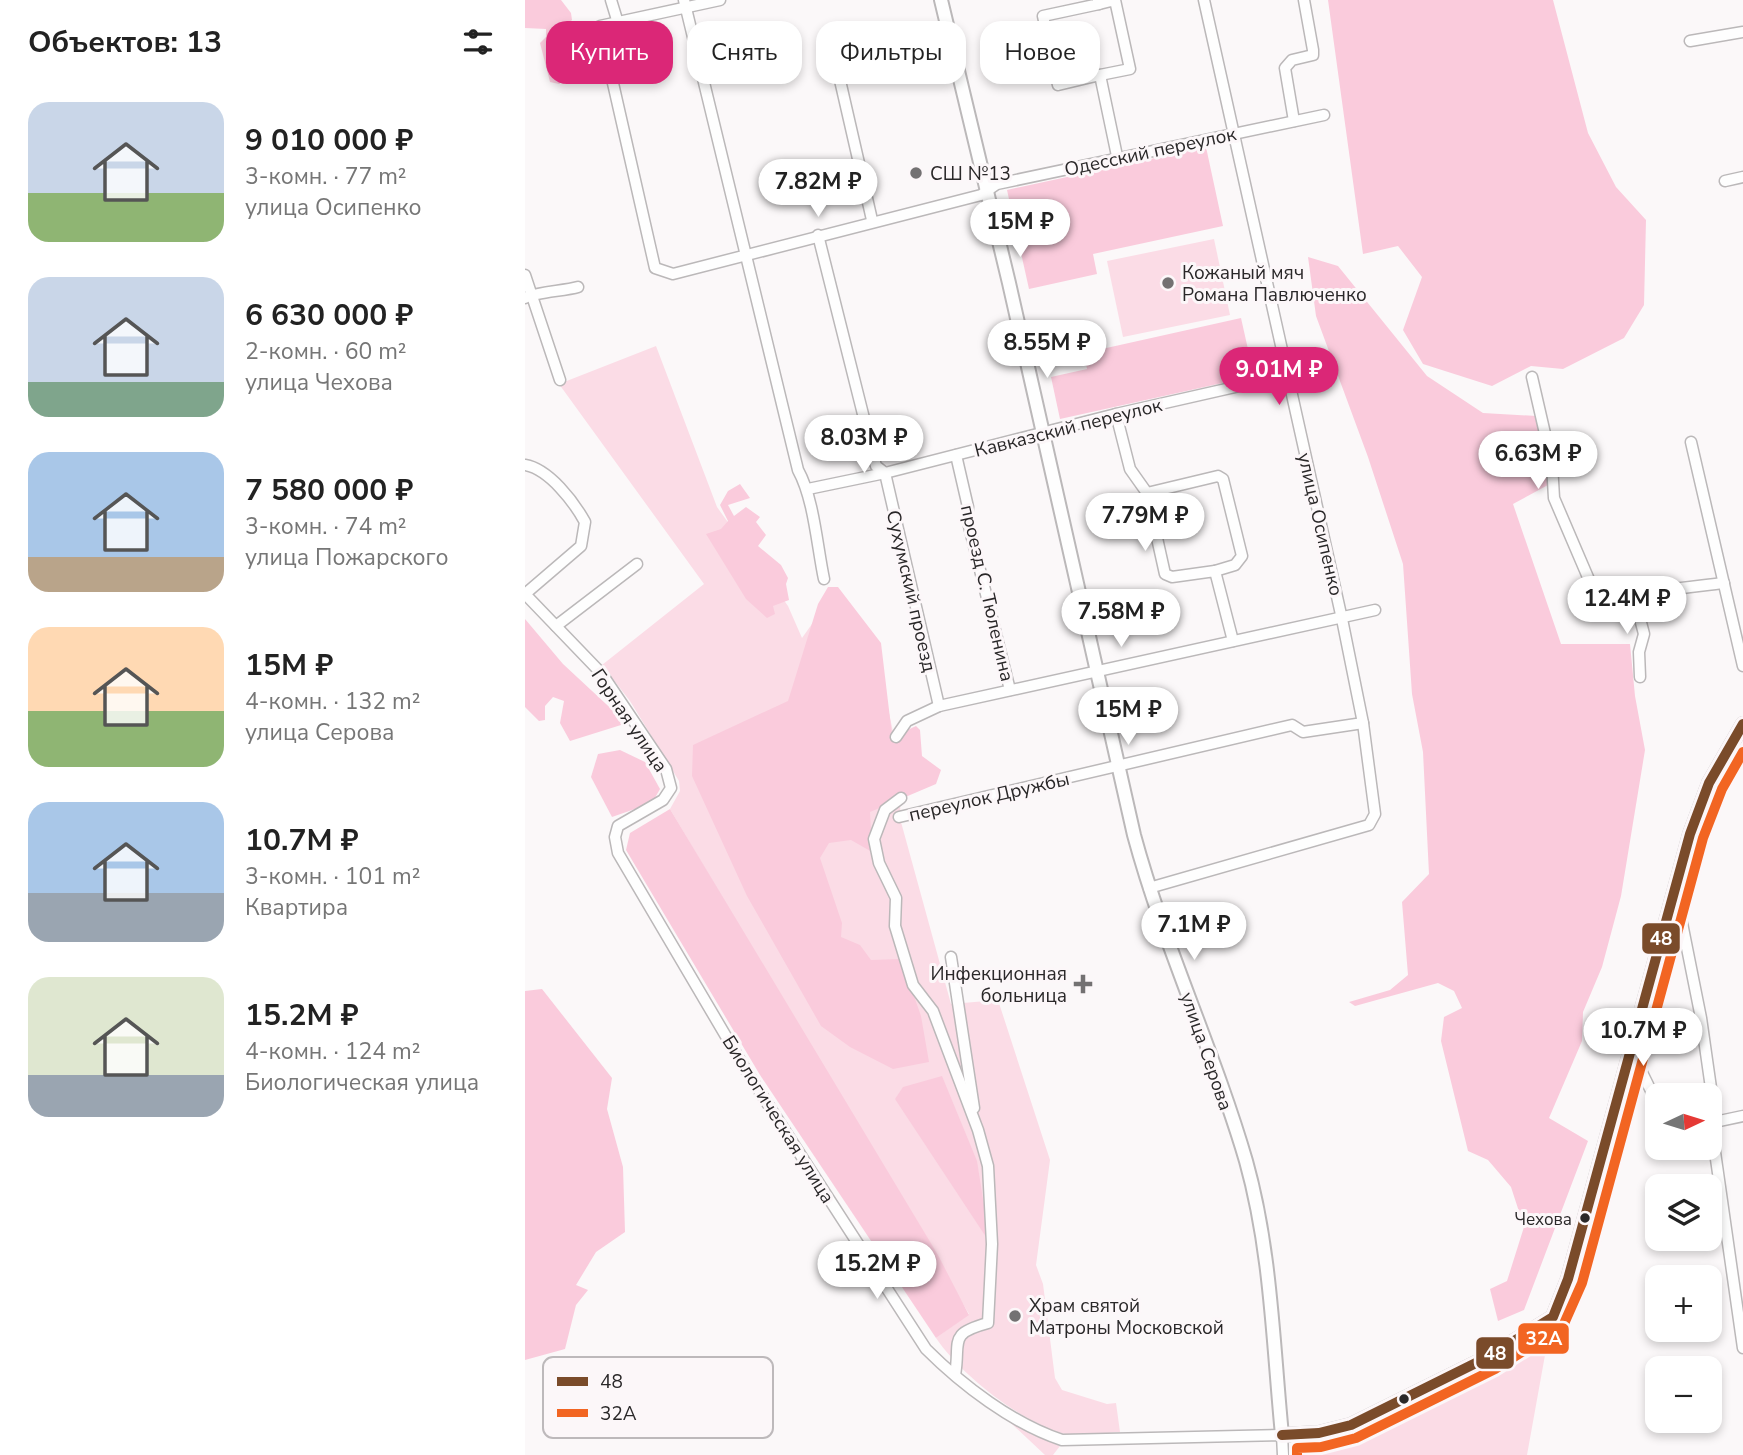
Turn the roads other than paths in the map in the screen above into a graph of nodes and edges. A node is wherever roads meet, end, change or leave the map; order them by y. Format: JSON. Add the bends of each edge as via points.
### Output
{"nodes":[{"id":1,"x":611,"y":0,"type":"edge"},
{"id":2,"x":720,"y":0,"type":"edge"},
{"id":3,"x":941,"y":0,"type":"edge"},
{"id":4,"x":1204,"y":0,"type":"edge"},
{"id":5,"x":1304,"y":0,"type":"edge"},
{"id":6,"x":1098,"y":2,"type":"edge"},
{"id":7,"x":685,"y":4,"type":"edge"},
{"id":8,"x":617,"y":21,"type":"edge"},
{"id":9,"x":625,"y":21,"type":"edge"},
{"id":10,"x":1044,"y":21,"type":"edge"},
{"id":11,"x":1743,"y":32,"type":"edge"},
{"id":12,"x":1690,"y":41,"type":"dead end"},
{"id":13,"x":1100,"y":75,"type":"joint"},
{"id":14,"x":613,"y":84,"type":"edge"},
{"id":15,"x":841,"y":84,"type":"edge"},
{"id":16,"x":1324,"y":115,"type":"dead end"},
{"id":17,"x":1294,"y":121,"type":"junction"},
{"id":18,"x":1233,"y":133,"type":"junction"},
{"id":19,"x":1117,"y":156,"type":"junction"},
{"id":20,"x":1743,"y":177,"type":"edge"},
{"id":21,"x":1725,"y":181,"type":"dead end"},
{"id":22,"x":987,"y":190,"type":"junction"},
{"id":23,"x":872,"y":220,"type":"junction"},
{"id":24,"x":818,"y":235,"type":"junction"},
{"id":25,"x":745,"y":254,"type":"junction"},
{"id":26,"x":525,"y":275,"type":"edge"},
{"id":27,"x":577,"y":287,"type":"dead end"},
{"id":28,"x":528,"y":296,"type":"edge"},
{"id":29,"x":1288,"y":375,"type":"junction"},
{"id":30,"x":1532,"y":377,"type":"dead end"},
{"id":31,"x":560,"y":380,"type":"dead end"},
{"id":32,"x":1116,"y":414,"type":"junction"},
{"id":33,"x":1042,"y":433,"type":"junction"},
{"id":34,"x":1691,"y":442,"type":"dead end"},
{"id":35,"x":956,"y":455,"type":"junction"},
{"id":36,"x":525,"y":465,"type":"edge"},
{"id":37,"x":885,"y":473,"type":"junction"},
{"id":38,"x":808,"y":489,"type":"junction"},
{"id":39,"x":1147,"y":493,"type":"junction"},
{"id":40,"x":637,"y":564,"type":"dead end"},
{"id":41,"x":1215,"y":571,"type":"junction"},
{"id":42,"x":824,"y":579,"type":"dead end"},
{"id":43,"x":1724,"y":583,"type":"junction"},
{"id":44,"x":1633,"y":592,"type":"junction"},
{"id":45,"x":525,"y":594,"type":"edge"},
{"id":46,"x":1375,"y":610,"type":"dead end"},
{"id":47,"x":1342,"y":619,"type":"junction"},
{"id":48,"x":556,"y":626,"type":"junction"},
{"id":49,"x":1233,"y":641,"type":"junction"},
{"id":50,"x":1743,"y":666,"type":"edge"},
{"id":51,"x":1096,"y":670,"type":"junction"},
{"id":52,"x":1640,"y":677,"type":"dead end"},
{"id":53,"x":1010,"y":690,"type":"junction"},
{"id":54,"x":939,"y":706,"type":"junction"},
{"id":55,"x":1363,"y":723,"type":"junction"},
{"id":56,"x":1743,"y":724,"type":"edge"},
{"id":57,"x":896,"y":737,"type":"dead end"},
{"id":58,"x":1117,"y":765,"type":"junction"},
{"id":59,"x":671,"y":788,"type":"joint"},
{"id":60,"x":901,"y":798,"type":"dead end"},
{"id":61,"x":899,"y":817,"type":"dead end"},
{"id":62,"x":1149,"y":888,"type":"junction"},
{"id":63,"x":1672,"y":906,"type":"junction"},
{"id":64,"x":951,"y":957,"type":"dead end"},
{"id":65,"x":1631,"y":1050,"type":"junction"},
{"id":66,"x":1647,"y":1083,"type":"edge"},
{"id":67,"x":1708,"y":1083,"type":"edge"},
{"id":68,"x":1743,"y":1116,"type":"edge"},
{"id":69,"x":1722,"y":1121,"type":"edge"},
{"id":70,"x":978,"y":1130,"type":"junction"},
{"id":71,"x":1717,"y":1160,"type":"edge"},
{"id":72,"x":1743,"y":1348,"type":"edge"},
{"id":73,"x":955,"y":1376,"type":"junction"},
{"id":74,"x":1282,"y":1435,"type":"junction"},
{"id":75,"x":1283,"y":1455,"type":"edge"}],
"edges":[{"from":1,"to":8,"type":"street"},
{"from":2,"to":7,"type":"street"},
{"from":3,"to":22,"type":"main road","name":"улица Серова"},
{"from":4,"to":18,"type":"street","name":"улица Осипенко"},
{"from":5,"to":17,"type":"street","via":[[1313,55],[1292,60],[1286,68]]},
{"from":6,"to":10,"type":"street","via":[[1043,16]]},
{"from":6,"to":13,"type":"street","via":[[1115,0],[1130,69]]},
{"from":7,"to":9,"type":"street"},
{"from":7,"to":25,"type":"street"},
{"from":11,"to":12,"type":"street"},
{"from":13,"to":19,"type":"street"},
{"from":14,"to":25,"type":"street","name":"Одесский переулок","via":[[655,268],[673,274]]},
{"from":15,"to":23,"type":"street"},
{"from":16,"to":17,"type":"street","name":"Одесский переулок"},
{"from":17,"to":18,"type":"street","name":"Одесский переулок"},
{"from":18,"to":19,"type":"street","name":"Одесский переулок"},
{"from":18,"to":29,"type":"street","name":"улица Осипенко"},
{"from":19,"to":22,"type":"street","name":"Одесский переулок"},
{"from":20,"to":21,"type":"street"},
{"from":22,"to":23,"type":"street","name":"Одесский переулок"},
{"from":22,"to":33,"type":"main road","name":"улица Серова"},
{"from":23,"to":24,"type":"street","name":"Одесский переулок"},
{"from":24,"to":25,"type":"street","name":"Одесский переулок"},
{"from":24,"to":37,"type":"street","name":"Сухумский проезд","via":[[876,466]]},
{"from":25,"to":38,"type":"street","via":[[798,470]]},
{"from":26,"to":28,"type":"street"},
{"from":27,"to":28,"type":"street"},
{"from":28,"to":31,"type":"street"},
{"from":29,"to":32,"type":"street","name":"Кавказский переулок"},
{"from":29,"to":47,"type":"street","name":"улица Осипенко"},
{"from":30,"to":44,"type":"street","via":[[1552,464],[1554,498],[1593,589],[1599,593]]},
{"from":32,"to":33,"type":"street","name":"Кавказский переулок"},
{"from":32,"to":39,"type":"street","via":[[1130,469]]},
{"from":33,"to":35,"type":"street","name":"Кавказский переулок"},
{"from":33,"to":51,"type":"main road","name":"улица Серова"},
{"from":34,"to":43,"type":"street"},
{"from":35,"to":37,"type":"street","name":"Кавказский переулок"},
{"from":35,"to":53,"type":"street","name":"проезд С. Тюленина"},
{"from":36,"to":45,"type":"street","via":[[557,486],[585,522],[580,546]]},
{"from":37,"to":38,"type":"street","name":"Кавказский переулок"},
{"from":37,"to":54,"type":"street","name":"Сухумский проезд"},
{"from":38,"to":42,"type":"street"},
{"from":39,"to":41,"type":"street","via":[[1165,574]]},
{"from":39,"to":41,"type":"street","via":[[1218,476],[1223,479],[1242,556],[1235,565]]},
{"from":40,"to":48,"type":"street"},
{"from":41,"to":49,"type":"street"},
{"from":43,"to":44,"type":"street"},
{"from":43,"to":50,"type":"street"},
{"from":44,"to":52,"type":"street","via":[[1644,634]]},
{"from":45,"to":48,"type":"street","name":"Горная улица"},
{"from":46,"to":47,"type":"street"},
{"from":47,"to":49,"type":"street"},
{"from":47,"to":55,"type":"street","name":"улица Осипенко"},
{"from":48,"to":59,"type":"street","name":"Горная улица","via":[[602,674],[666,769]]},
{"from":49,"to":51,"type":"street"},
{"from":51,"to":53,"type":"street"},
{"from":51,"to":58,"type":"main road","name":"улица Серова"},
{"from":53,"to":54,"type":"street"},
{"from":54,"to":57,"type":"street","via":[[907,721]]},
{"from":55,"to":58,"type":"street","name":"переулок Дружбы","via":[[1303,732],[1292,725]]},
{"from":55,"to":62,"type":"street","name":"улица Осипенко","via":[[1375,800],[1369,825]]},
{"from":56,"to":63,"type":"main road","via":[[1709,783]]},
{"from":58,"to":61,"type":"street","name":"переулок Дружбы"},
{"from":58,"to":62,"type":"main road","name":"улица Серова"},
{"from":59,"to":73,"type":"street","name":"Биологическая улица","via":[[663,800],[618,826],[618,853],[747,1072],[901,1311],[926,1349]]},
{"from":60,"to":70,"type":"street","via":[[884,810],[879,824],[874,839],[879,863],[897,898],[895,926],[913,985],[933,1010]]},
{"from":62,"to":74,"type":"main road","name":"улица Серова","via":[[1248,1169],[1272,1300]]},
{"from":63,"to":65,"type":"main road"},
{"from":63,"to":67,"type":"street","via":[[1680,913],[1701,1018]]},
{"from":64,"to":70,"type":"street"},
{"from":65,"to":66,"type":"street"},
{"from":65,"to":74,"type":"main road","via":[[1568,1279],[1553,1317],[1521,1339],[1380,1412],[1333,1430]]},
{"from":68,"to":69,"type":"street"},
{"from":70,"to":73,"type":"street","via":[[992,1208],[991,1306],[988,1323],[959,1334]]},
{"from":71,"to":72,"type":"street"},
{"from":73,"to":74,"type":"street","name":"Биологическая улица","via":[[1030,1427],[1062,1440]]},
{"from":74,"to":75,"type":"street","name":"улица Серова"}]}
